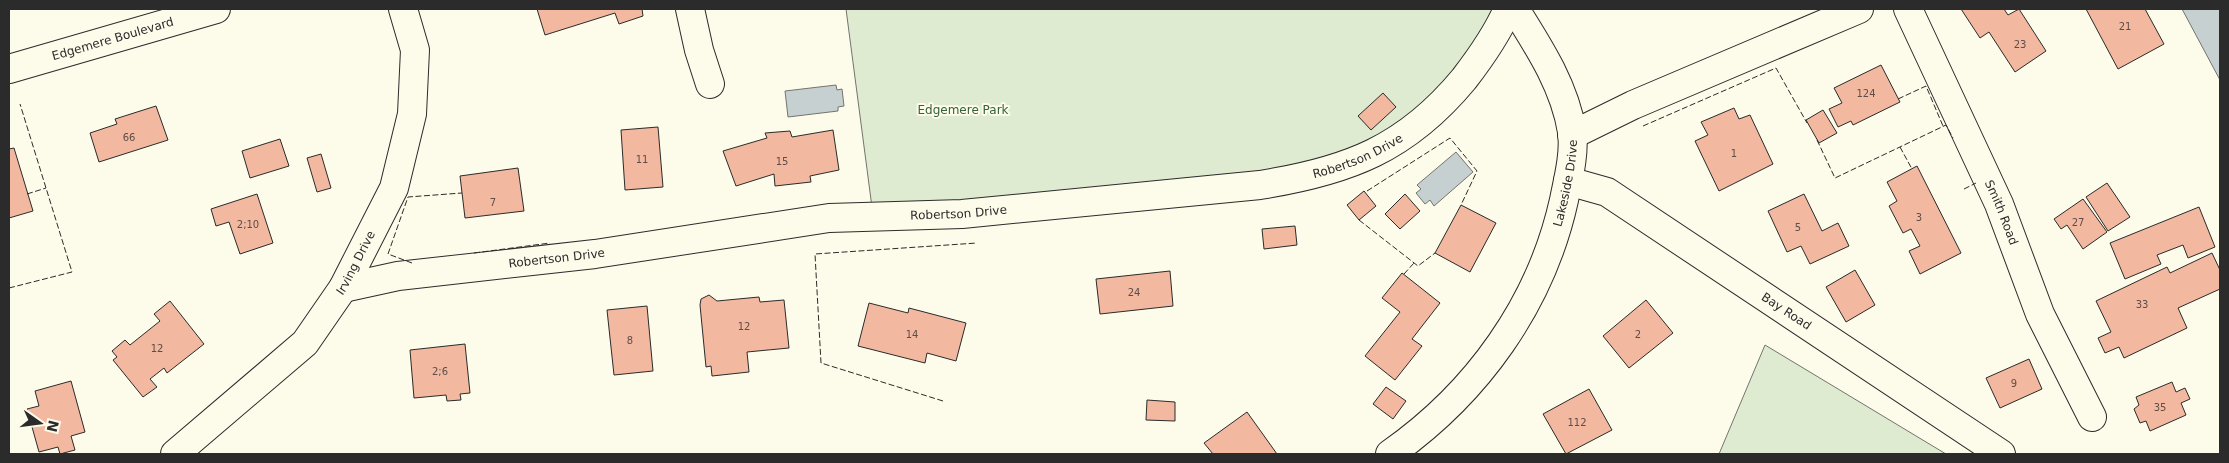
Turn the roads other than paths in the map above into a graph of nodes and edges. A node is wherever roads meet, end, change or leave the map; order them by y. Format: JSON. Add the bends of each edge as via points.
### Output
{"nodes":[{"id":1,"x":216,"y":9,"type":"edge"},
{"id":2,"x":402,"y":9,"type":"edge"},
{"id":3,"x":690,"y":9,"type":"edge"},
{"id":4,"x":1508,"y":9,"type":"edge"},
{"id":5,"x":1516,"y":9,"type":"edge"},
{"id":6,"x":1859,"y":9,"type":"edge"},
{"id":7,"x":1908,"y":9,"type":"edge"},
{"id":8,"x":9,"y":69,"type":"edge"},
{"id":9,"x":710,"y":84,"type":"dead end"},
{"id":10,"x":1572,"y":134,"type":"junction"},
{"id":11,"x":1568,"y":181,"type":"junction"},
{"id":12,"x":343,"y":288,"type":"junction"},
{"id":13,"x":2092,"y":417,"type":"dead end"},
{"id":14,"x":175,"y":454,"type":"edge"},
{"id":15,"x":1390,"y":454,"type":"edge"},
{"id":16,"x":2001,"y":454,"type":"edge"}],
"edges":[{"from":1,"to":8,"type":"street","name":"Edgemere Boulevard"},
{"from":2,"to":12,"type":"street","name":"Irving Drive","via":[[415,50],[412,120],[394,188]]},
{"from":3,"to":9,"type":"street"},
{"from":4,"to":12,"type":"street","name":"Robertson Drive","via":[[1501,26],[1472,69],[1431,115],[1408,134],[1374,154],[1296,179],[982,212],[829,218],[586,256],[406,275]]},
{"from":5,"to":10,"type":"street","via":[[1550,69],[1567,110]]},
{"from":6,"to":10,"type":"street","name":"Lakeside Drive"},
{"from":7,"to":13,"type":"street","name":"Smith Road","via":[[1999,204],[2040,314]]},
{"from":10,"to":11,"type":"street","name":"Lakeside Drive"},
{"from":11,"to":15,"type":"street","name":"Lakeside Drive","via":[[1557,230],[1539,278],[1516,322],[1487,363],[1453,401],[1417,436]]},
{"from":11,"to":16,"type":"street","name":"Bay Road","via":[[1608,192]]},
{"from":12,"to":14,"type":"street","name":"Irving Drive","via":[[304,343]]}]}
